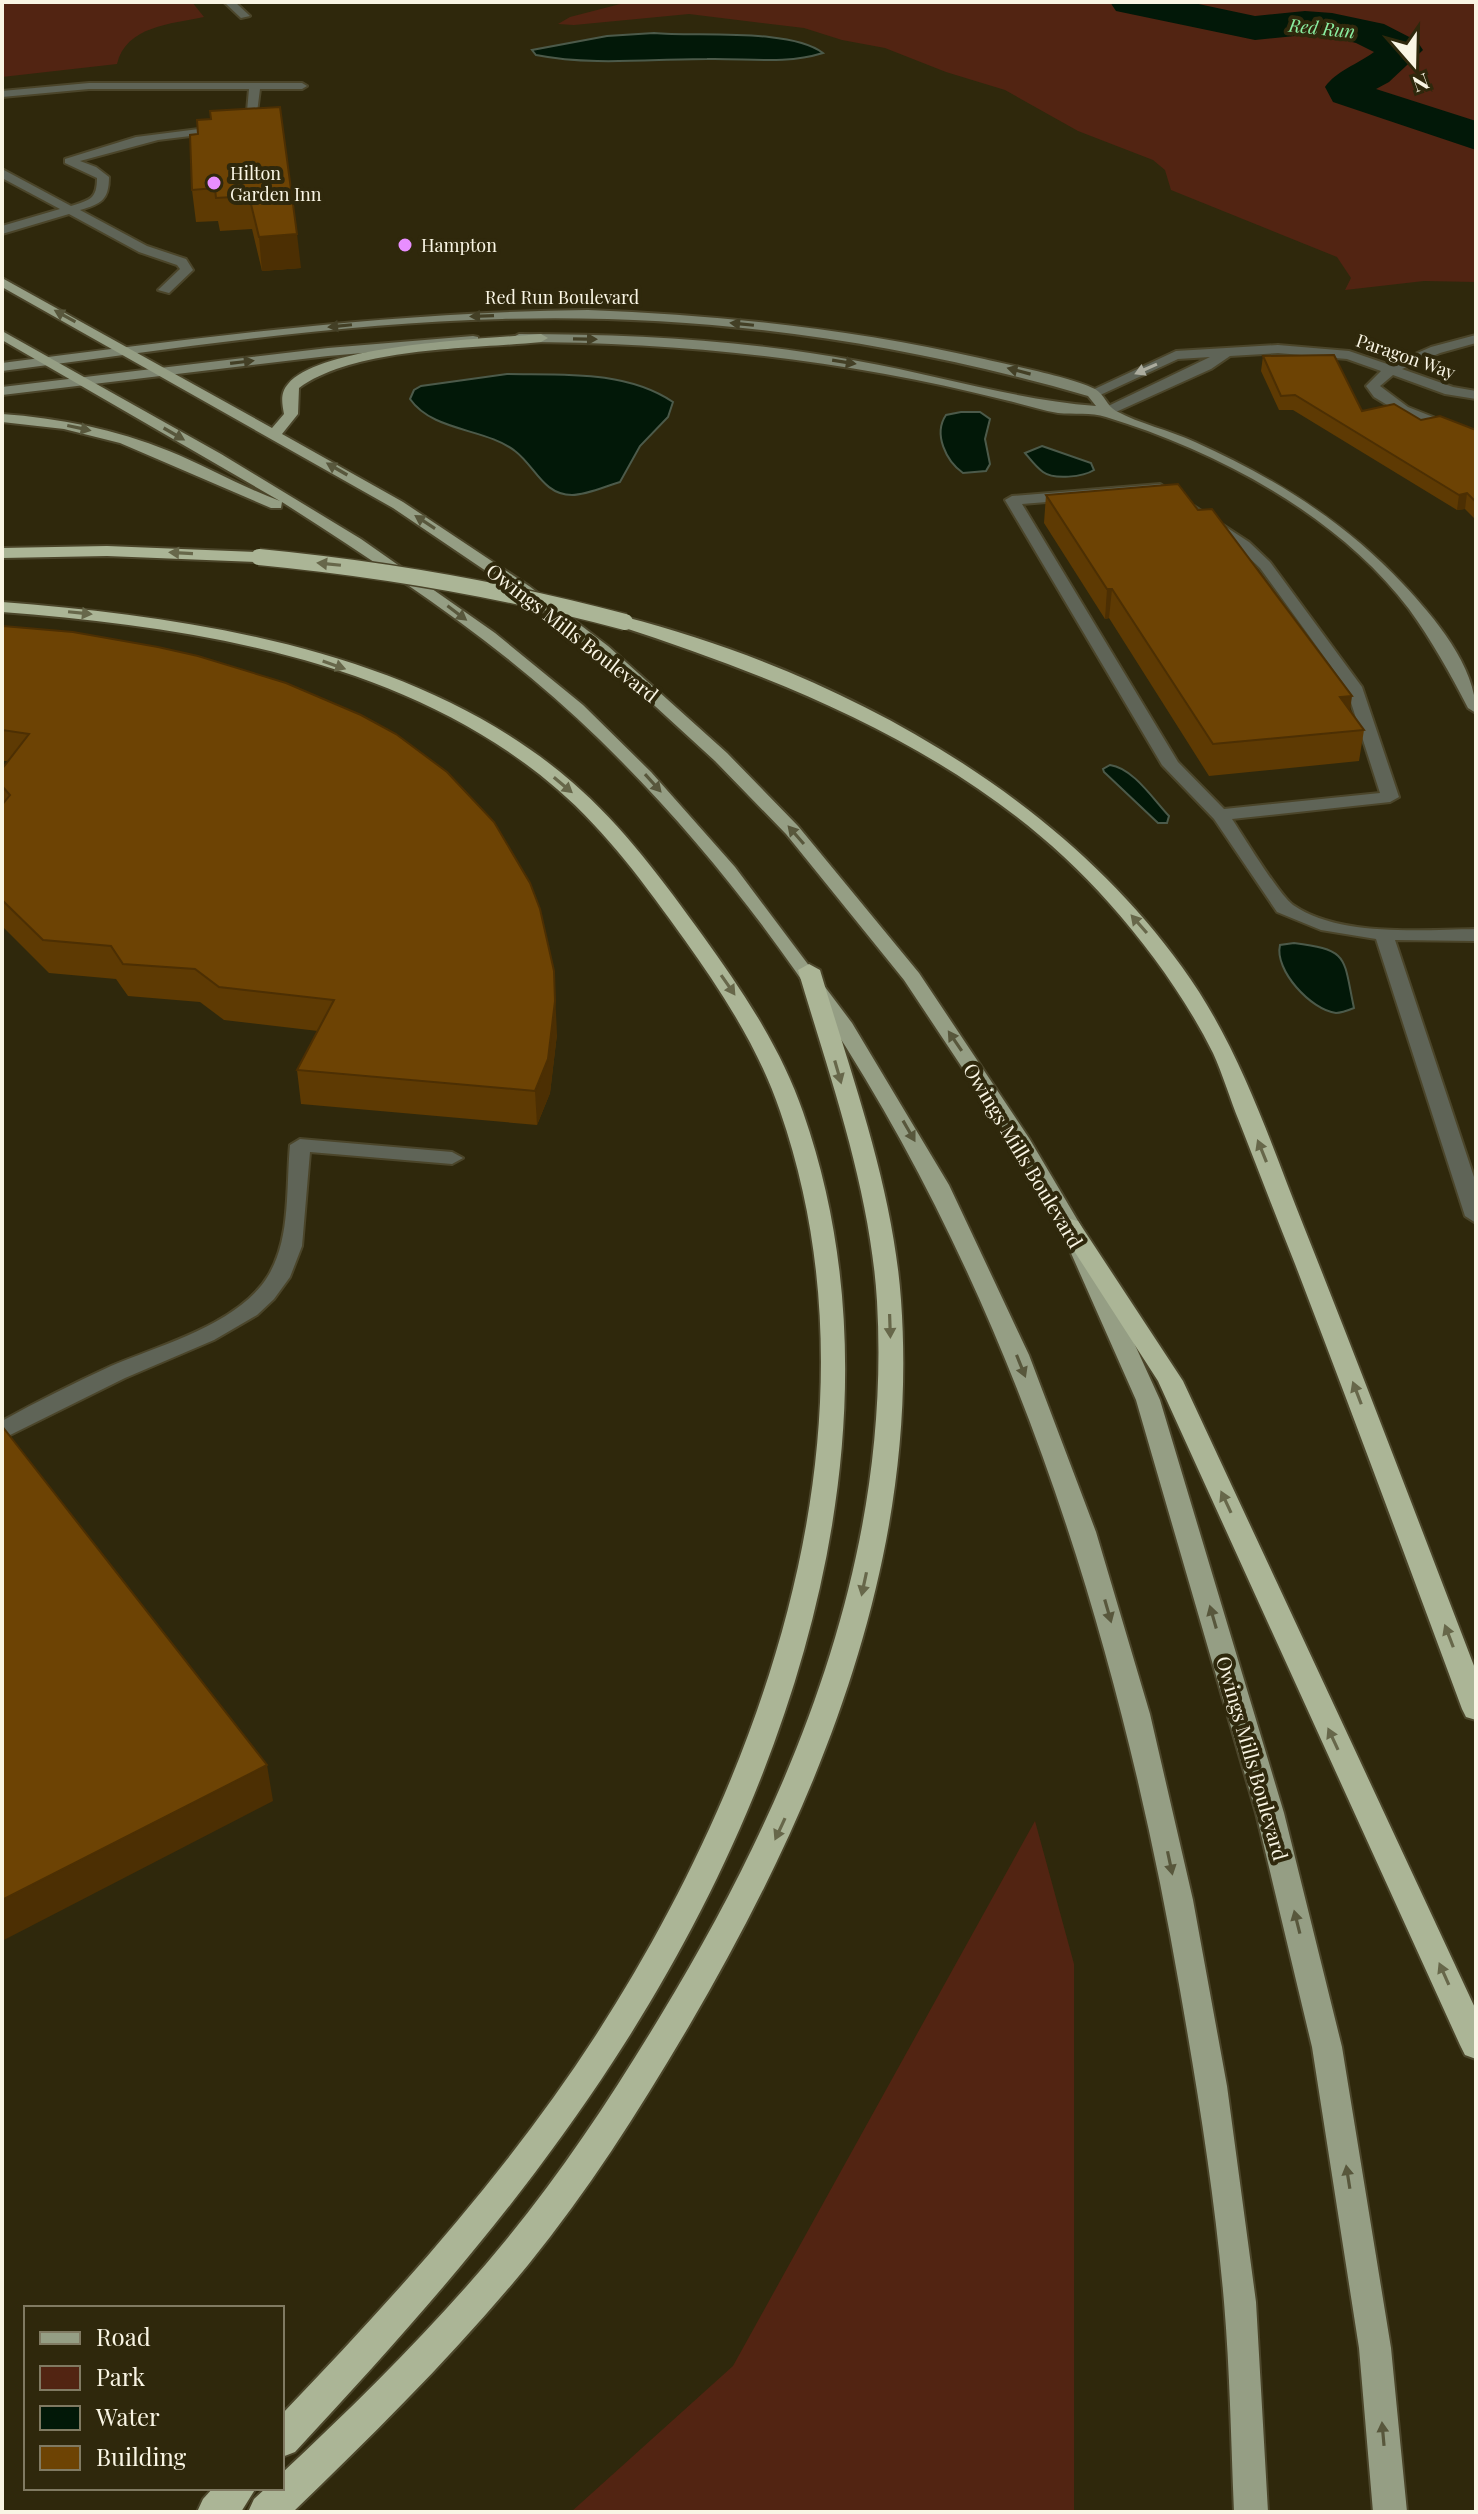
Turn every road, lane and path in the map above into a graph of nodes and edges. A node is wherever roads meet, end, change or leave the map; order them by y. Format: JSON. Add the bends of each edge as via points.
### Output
{"nodes":[{"id":1,"x":229,"y":2,"type":"edge"},
{"id":2,"x":245,"y":16,"type":"dead end"},
{"id":3,"x":2,"y":83,"type":"edge"},
{"id":4,"x":255,"y":85,"type":"junction"},
{"id":5,"x":89,"y":86,"type":"junction"},
{"id":6,"x":302,"y":86,"type":"dead end"},
{"id":7,"x":2,"y":94,"type":"edge"},
{"id":8,"x":2,"y":173,"type":"edge"},
{"id":9,"x":70,"y":210,"type":"junction"},
{"id":10,"x":5,"y":229,"type":"edge"},
{"id":11,"x":2,"y":282,"type":"edge"},
{"id":12,"x":164,"y":290,"type":"dead end"},
{"id":13,"x":2,"y":335,"type":"edge"},
{"id":14,"x":541,"y":338,"type":"junction"},
{"id":15,"x":1476,"y":339,"type":"edge"},
{"id":16,"x":1229,"y":350,"type":"junction"},
{"id":17,"x":128,"y":351,"type":"junction"},
{"id":18,"x":47,"y":361,"type":"junction"},
{"id":19,"x":2,"y":367,"type":"edge"},
{"id":20,"x":1394,"y":370,"type":"junction"},
{"id":21,"x":165,"y":371,"type":"junction"},
{"id":22,"x":82,"y":381,"type":"junction"},
{"id":23,"x":2,"y":391,"type":"edge"},
{"id":24,"x":1093,"y":393,"type":"junction"},
{"id":25,"x":1476,"y":395,"type":"edge"},
{"id":26,"x":1107,"y":412,"type":"junction"},
{"id":27,"x":2,"y":418,"type":"edge"},
{"id":28,"x":275,"y":433,"type":"junction"},
{"id":29,"x":1476,"y":439,"type":"edge"},
{"id":30,"x":323,"y":522,"type":"junction"},
{"id":31,"x":2,"y":553,"type":"edge"},
{"id":32,"x":2,"y":607,"type":"edge"},
{"id":33,"x":1476,"y":708,"type":"edge"},
{"id":34,"x":1220,"y":815,"type":"junction"},
{"id":35,"x":1384,"y":935,"type":"junction"},
{"id":36,"x":1476,"y":935,"type":"edge"},
{"id":37,"x":809,"y":970,"type":"junction"},
{"id":38,"x":452,"y":1158,"type":"dead end"},
{"id":39,"x":1476,"y":1216,"type":"edge"},
{"id":40,"x":1070,"y":1226,"type":"junction"},
{"id":41,"x":2,"y":1431,"type":"edge"},
{"id":42,"x":1476,"y":1709,"type":"edge"},
{"id":43,"x":1476,"y":2045,"type":"edge"},
{"id":44,"x":284,"y":2438,"type":"edge"},
{"id":45,"x":236,"y":2490,"type":"edge"},
{"id":46,"x":216,"y":2512,"type":"edge"},
{"id":47,"x":267,"y":2512,"type":"edge"},
{"id":48,"x":1251,"y":2512,"type":"edge"},
{"id":49,"x":1390,"y":2512,"type":"edge"}],
"edges":[{"from":1,"to":2,"type":"street"},
{"from":3,"to":5,"type":"street"},
{"from":4,"to":5,"type":"street"},
{"from":4,"to":6,"type":"street"},
{"from":4,"to":9,"type":"street","via":[[251,126],[125,142],[69,161],[92,169],[105,185],[96,202]]},
{"from":5,"to":7,"type":"street"},
{"from":8,"to":9,"type":"street"},
{"from":9,"to":10,"type":"street"},
{"from":9,"to":12,"type":"street","via":[[143,249],[182,262],[187,270]]},
{"from":17,"to":11,"type":"main road","name":"Owings Mills Boulevard","one_way":true},
{"from":13,"to":18,"type":"main road"},
{"from":21,"to":14,"type":"main road","one_way":true,"via":[[384,346]]},
{"from":14,"to":26,"type":"main road","one_way":true,"via":[[676,342],[803,355],[941,379],[1056,409]]},
{"from":14,"to":28,"type":"main road","via":[[373,356],[321,368],[295,384],[288,399],[291,414]]},
{"from":15,"to":20,"type":"street","via":[[1443,347]]},
{"from":16,"to":20,"type":"street","name":"Paragon Way","via":[[1328,351]]},
{"from":16,"to":24,"type":"street","name":"Paragon Way","one_way":true,"via":[[1176,355]]},
{"from":16,"to":26,"type":"street"},
{"from":17,"to":18,"type":"main road","name":"Red Run Boulevard"},
{"from":17,"to":21,"type":"main road","name":"Owings Mills Boulevard"},
{"from":24,"to":17,"type":"main road","name":"Red Run Boulevard","one_way":true,"via":[[980,361],[884,343],[641,317],[418,319]]},
{"from":18,"to":19,"type":"main road","name":"Red Run Boulevard"},
{"from":18,"to":22,"type":"main road"},
{"from":20,"to":25,"type":"street","name":"Paragon Way"},
{"from":20,"to":29,"type":"street","via":[[1373,386],[1382,398]]},
{"from":21,"to":22,"type":"main road"},
{"from":21,"to":28,"type":"main road","name":"Owings Mills Boulevard"},
{"from":22,"to":23,"type":"main road"},
{"from":22,"to":30,"type":"main road","one_way":true},
{"from":24,"to":26,"type":"main road"},
{"from":26,"to":33,"type":"main road","via":[[1252,475],[1350,540],[1428,621]]},
{"from":27,"to":30,"type":"main road","one_way":true,"via":[[64,425],[143,445],[245,494]]},
{"from":40,"to":28,"type":"main road","name":"Owings Mills Boulevard","one_way":true,"via":[[912,977],[792,830],[721,757],[602,649],[523,589],[398,505]]},
{"from":30,"to":37,"type":"main road","one_way":true,"via":[[437,598],[557,691],[693,827]]},
{"from":42,"to":31,"type":"highway","one_way":true,"bridge":true,"via":[[1345,1361],[1203,1012],[1132,915],[1072,854],[998,794],[913,739],[804,685],[734,656],[575,608],[371,568],[259,557]]},
{"from":32,"to":44,"type":"highway","one_way":true,"via":[[143,621],[294,652],[432,704],[542,767],[628,849],[736,997],[796,1122],[824,1244],[835,1383],[832,1450],[818,1538],[797,1623],[731,1815],[654,1965],[540,2141],[441,2268]]},
{"from":34,"to":34,"type":"street","via":[[1171,765],[1012,500],[1160,488],[1265,565],[1354,687],[1390,797]]},
{"from":34,"to":35,"type":"street","via":[[1284,908],[1314,922]]},
{"from":35,"to":36,"type":"street"},
{"from":35,"to":39,"type":"street"},
{"from":37,"to":47,"type":"highway","one_way":true,"via":[[872,1191],[889,1297],[891,1357],[878,1520],[835,1695],[809,1767],[756,1879],[620,2110],[549,2212],[460,2316],[377,2408]]},
{"from":37,"to":48,"type":"main road","one_way":true,"via":[[881,1082],[965,1238],[1043,1420],[1108,1611],[1155,1791],[1194,1972],[1237,2277]]},
{"from":38,"to":41,"type":"street","via":[[300,1145],[295,1226],[279,1277],[260,1302],[231,1321]]},
{"from":43,"to":40,"type":"highway","one_way":true,"via":[[1170,1381]]},
{"from":49,"to":40,"type":"main road","name":"Owings Mills Boulevard","one_way":true,"via":[[1375,2348],[1327,2047],[1270,1813],[1148,1400]]},
{"from":45,"to":46,"type":"highway"}]}
